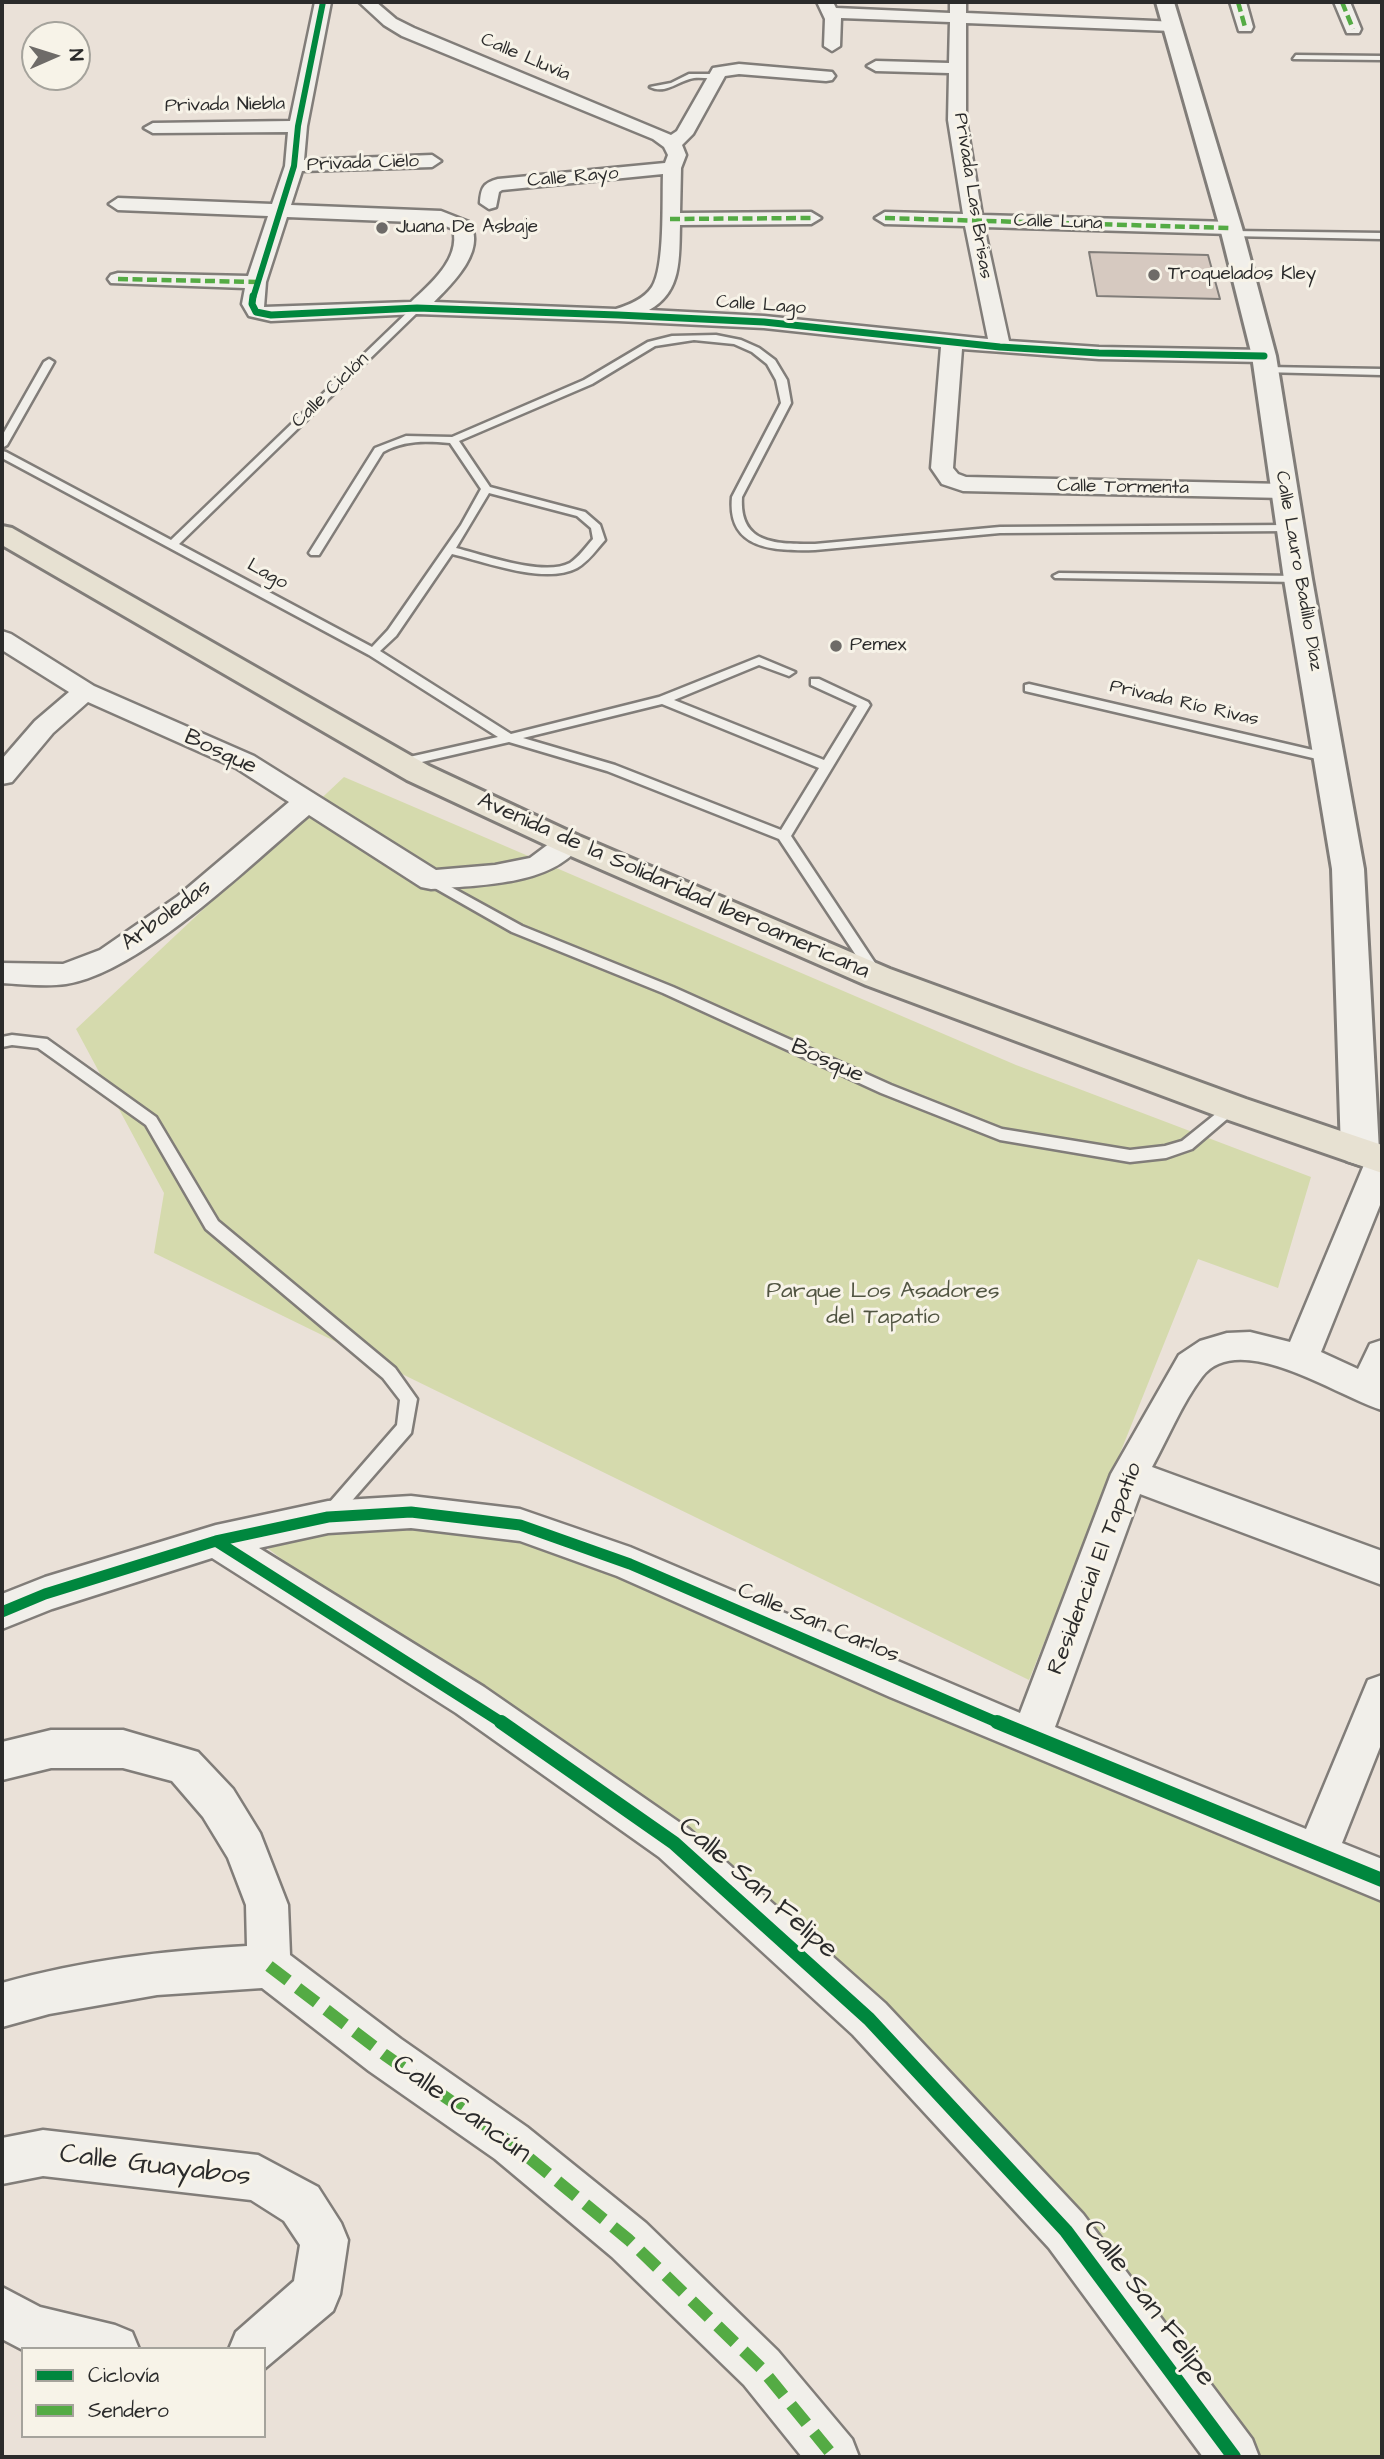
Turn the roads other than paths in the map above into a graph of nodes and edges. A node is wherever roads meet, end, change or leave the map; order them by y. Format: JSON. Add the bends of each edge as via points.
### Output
{"nodes":[{"id":1,"x":323,"y":2,"type":"edge"},
{"id":2,"x":368,"y":2,"type":"edge"},
{"id":3,"x":1238,"y":2,"type":"edge"},
{"id":4,"x":1342,"y":2,"type":"edge"},
{"id":5,"x":828,"y":8,"type":"edge"},
{"id":6,"x":958,"y":10,"type":"edge"},
{"id":7,"x":1169,"y":14,"type":"edge"},
{"id":8,"x":1245,"y":27,"type":"dead end"},
{"id":9,"x":1353,"y":29,"type":"dead end"},
{"id":10,"x":832,"y":46,"type":"dead end"},
{"id":11,"x":1296,"y":57,"type":"dead end"},
{"id":12,"x":1382,"y":58,"type":"edge"},
{"id":13,"x":876,"y":66,"type":"dead end"},
{"id":14,"x":956,"y":68,"type":"junction"},
{"id":15,"x":724,"y":73,"type":"junction"},
{"id":16,"x":826,"y":76,"type":"dead end"},
{"id":17,"x":654,"y":88,"type":"dead end"},
{"id":18,"x":298,"y":126,"type":"junction"},
{"id":19,"x":153,"y":128,"type":"dead end"},
{"id":20,"x":672,"y":144,"type":"junction"},
{"id":21,"x":432,"y":161,"type":"dead end"},
{"id":22,"x":294,"y":166,"type":"junction"},
{"id":23,"x":672,"y":168,"type":"junction"},
{"id":24,"x":118,"y":204,"type":"dead end"},
{"id":25,"x":489,"y":204,"type":"dead end"},
{"id":26,"x":279,"y":209,"type":"junction"},
{"id":27,"x":811,"y":218,"type":"dead end"},
{"id":28,"x":885,"y":218,"type":"dead end"},
{"id":29,"x":670,"y":219,"type":"junction"},
{"id":30,"x":973,"y":220,"type":"junction"},
{"id":31,"x":1231,"y":231,"type":"junction"},
{"id":32,"x":1382,"y":236,"type":"edge"},
{"id":33,"x":118,"y":279,"type":"dead end"},
{"id":34,"x":256,"y":282,"type":"junction"},
{"id":35,"x":655,"y":300,"type":"junction"},
{"id":36,"x":418,"y":308,"type":"junction"},
{"id":37,"x":618,"y":315,"type":"junction"},
{"id":38,"x":764,"y":322,"type":"junction"},
{"id":39,"x":952,"y":342,"type":"junction"},
{"id":40,"x":1000,"y":347,"type":"junction"},
{"id":41,"x":49,"y":362,"type":"dead end"},
{"id":42,"x":1265,"y":363,"type":"junction"},
{"id":43,"x":1382,"y":372,"type":"edge"},
{"id":44,"x":453,"y":440,"type":"junction"},
{"id":45,"x":2,"y":445,"type":"edge"},
{"id":46,"x":2,"y":454,"type":"edge"},
{"id":47,"x":486,"y":489,"type":"junction"},
{"id":48,"x":1284,"y":491,"type":"junction"},
{"id":49,"x":1290,"y":528,"type":"junction"},
{"id":50,"x":2,"y":534,"type":"edge"},
{"id":51,"x":174,"y":543,"type":"junction"},
{"id":52,"x":449,"y":550,"type":"junction"},
{"id":53,"x":315,"y":553,"type":"dead end"},
{"id":54,"x":1059,"y":576,"type":"dead end"},
{"id":55,"x":1298,"y":579,"type":"junction"},
{"id":56,"x":2,"y":639,"type":"edge"},
{"id":57,"x":373,"y":652,"type":"junction"},
{"id":58,"x":789,"y":672,"type":"dead end"},
{"id":59,"x":815,"y":682,"type":"dead end"},
{"id":60,"x":1030,"y":688,"type":"dead end"},
{"id":61,"x":85,"y":691,"type":"junction"},
{"id":62,"x":663,"y":700,"type":"junction"},
{"id":63,"x":509,"y":738,"type":"junction"},
{"id":64,"x":1330,"y":758,"type":"junction"},
{"id":65,"x":400,"y":763,"type":"junction"},
{"id":66,"x":827,"y":766,"type":"junction"},
{"id":67,"x":2,"y":776,"type":"edge"},
{"id":68,"x":308,"y":801,"type":"junction"},
{"id":69,"x":784,"y":836,"type":"junction"},
{"id":70,"x":568,"y":843,"type":"junction"},
{"id":71,"x":431,"y":880,"type":"junction"},
{"id":72,"x":2,"y":973,"type":"edge"},
{"id":73,"x":878,"y":977,"type":"junction"},
{"id":74,"x":2,"y":1042,"type":"edge"},
{"id":75,"x":1233,"y":1108,"type":"junction"},
{"id":76,"x":1375,"y":1157,"type":"edge"},
{"id":77,"x":1382,"y":1354,"type":"edge"},
{"id":78,"x":1301,"y":1359,"type":"junction"},
{"id":79,"x":1375,"y":1393,"type":"edge"},
{"id":80,"x":1129,"y":1474,"type":"junction"},
{"id":81,"x":328,"y":1517,"type":"junction"},
{"id":82,"x":216,"y":1541,"type":"junction"},
{"id":83,"x":1382,"y":1567,"type":"edge"},
{"id":84,"x":2,"y":1612,"type":"edge"},
{"id":85,"x":1382,"y":1693,"type":"edge"},
{"id":86,"x":1031,"y":1736,"type":"junction"},
{"id":87,"x":2,"y":1761,"type":"edge"},
{"id":88,"x":1316,"y":1855,"type":"junction"},
{"id":89,"x":1382,"y":1880,"type":"edge"},
{"id":90,"x":269,"y":1966,"type":"junction"},
{"id":91,"x":2,"y":2005,"type":"edge"},
{"id":92,"x":2,"y":2161,"type":"edge"},
{"id":93,"x":12,"y":2326,"type":"edge"},
{"id":94,"x":106,"y":2347,"type":"edge"},
{"id":95,"x":255,"y":2347,"type":"edge"},
{"id":96,"x":834,"y":2457,"type":"edge"},
{"id":97,"x":1234,"y":2457,"type":"edge"}],
"edges":[{"from":1,"to":18,"type":"street"},
{"from":2,"to":20,"type":"street","name":"Calle Lluvia","via":[[408,32]]},
{"from":3,"to":8,"type":"street"},
{"from":4,"to":9,"type":"street"},
{"from":5,"to":6,"type":"street"},
{"from":5,"to":10,"type":"street"},
{"from":6,"to":7,"type":"street"},
{"from":6,"to":14,"type":"street","name":"Privada Las Brisas"},
{"from":7,"to":31,"type":"street","name":"Calle Lauro Badillo Díaz"},
{"from":11,"to":12,"type":"lane"},
{"from":13,"to":14,"type":"street"},
{"from":14,"to":30,"type":"street","name":"Privada Las Brisas","via":[[957,120]]},
{"from":15,"to":16,"type":"street"},
{"from":15,"to":17,"type":"lane","via":[[689,76]]},
{"from":15,"to":20,"type":"street","via":[[684,134]]},
{"from":18,"to":19,"type":"street","name":"Privada Niebla"},
{"from":18,"to":22,"type":"street"},
{"from":20,"to":23,"type":"street","via":[[677,155]]},
{"from":21,"to":22,"type":"street","name":"Privada Cielo"},
{"from":22,"to":26,"type":"street"},
{"from":23,"to":25,"type":"street","name":"Calle Rayo","via":[[498,184],[490,189]]},
{"from":23,"to":29,"type":"street"},
{"from":24,"to":26,"type":"street"},
{"from":26,"to":34,"type":"street"},
{"from":26,"to":36,"type":"street","name":"Calle Ciclón","via":[[418,214],[462,226],[466,241],[451,273]]},
{"from":27,"to":29,"type":"street"},
{"from":28,"to":30,"type":"street","name":"Calle Luna"},
{"from":29,"to":35,"type":"street","via":[[669,272]]},
{"from":30,"to":31,"type":"street","name":"Calle Luna"},
{"from":30,"to":40,"type":"street","name":"Privada Las Brisas"},
{"from":31,"to":32,"type":"lane"},
{"from":31,"to":42,"type":"street","name":"Calle Lauro Badillo Díaz"},
{"from":33,"to":34,"type":"street"},
{"from":34,"to":36,"type":"street","name":"Calle Lago","via":[[252,304],[256,312],[271,315]]},
{"from":35,"to":37,"type":"street"},
{"from":35,"to":38,"type":"street"},
{"from":36,"to":37,"type":"street","name":"Calle Lago"},
{"from":36,"to":51,"type":"lane","name":"Calle Ciclón"},
{"from":37,"to":38,"type":"street","name":"Calle Lago"},
{"from":38,"to":39,"type":"street","name":"Calle Lago"},
{"from":39,"to":40,"type":"street","name":"Calle Lago"},
{"from":39,"to":48,"type":"street","name":"Calle Tormenta","via":[[942,468],[950,479],[962,484]]},
{"from":40,"to":42,"type":"street","name":"Calle Lago"},
{"from":41,"to":45,"type":"lane"},
{"from":42,"to":43,"type":"lane"},
{"from":42,"to":48,"type":"street","name":"Calle Lauro Badillo Díaz"},
{"from":44,"to":47,"type":"lane"},
{"from":44,"to":49,"type":"lane","via":[[588,382],[652,344],[693,337],[741,342],[768,359],[785,388],[786,403],[737,497],[735,520],[753,539],[802,548],[1000,530]]},
{"from":44,"to":53,"type":"lane","via":[[394,440],[379,450]]},
{"from":46,"to":51,"type":"lane","name":"Lago"},
{"from":47,"to":52,"type":"lane"},
{"from":47,"to":52,"type":"lane","via":[[581,514],[596,527],[599,540],[572,566],[557,570]]},
{"from":48,"to":49,"type":"street","name":"Calle Lauro Badillo Díaz"},
{"from":49,"to":55,"type":"street","name":"Calle Lauro Badillo Díaz"},
{"from":50,"to":65,"type":"highway","name":"Avenida de la Solidaridad Iberoamericana"},
{"from":51,"to":57,"type":"lane","name":"Lago"},
{"from":52,"to":57,"type":"lane","via":[[392,633]]},
{"from":54,"to":55,"type":"lane"},
{"from":55,"to":64,"type":"street","name":"Calle Lauro Badillo Díaz"},
{"from":56,"to":61,"type":"street","name":"Bosque"},
{"from":57,"to":63,"type":"lane","name":"Lago"},
{"from":58,"to":62,"type":"lane","via":[[759,661]]},
{"from":59,"to":66,"type":"lane","via":[[864,705]]},
{"from":60,"to":64,"type":"lane","name":"Privada Río Rivas"},
{"from":61,"to":67,"type":"street","via":[[44,727]]},
{"from":61,"to":68,"type":"street","name":"Bosque","via":[[245,762]]},
{"from":62,"to":63,"type":"lane"},
{"from":62,"to":66,"type":"lane"},
{"from":63,"to":65,"type":"lane"},
{"from":63,"to":69,"type":"lane","via":[[611,768]]},
{"from":64,"to":76,"type":"street","name":"Calle Lauro Badillo Díaz","via":[[1348,869]]},
{"from":65,"to":70,"type":"highway","name":"Avenida de la Solidaridad Iberoamericana"},
{"from":66,"to":69,"type":"lane"},
{"from":68,"to":71,"type":"street","name":"Bosque"},
{"from":68,"to":72,"type":"street","name":"Arboledas","via":[[188,903],[110,957],[65,974]]},
{"from":69,"to":73,"type":"lane"},
{"from":70,"to":71,"type":"street","via":[[539,865]]},
{"from":70,"to":73,"type":"highway","name":"Avenida de la Solidaridad Iberoamericana"},
{"from":71,"to":75,"type":"lane","name":"Bosque","via":[[517,929],[668,990],[886,1089],[1000,1133],[1130,1156],[1187,1145]]},
{"from":73,"to":75,"type":"highway","name":"Avenida de la Solidaridad Iberoamericana"},
{"from":74,"to":81,"type":"lane","via":[[42,1043],[151,1121],[212,1225],[389,1373],[409,1399],[405,1428]]},
{"from":75,"to":76,"type":"highway","name":"Avenida de la Solidaridad Iberoamericana"},
{"from":76,"to":78,"type":"street"},
{"from":77,"to":79,"type":"street"},
{"from":78,"to":79,"type":"street","name":"Residencial El Tapatío"},
{"from":78,"to":80,"type":"street","name":"Residencial El Tapatío","via":[[1250,1346],[1227,1347],[1201,1357],[1191,1365]]},
{"from":80,"to":83,"type":"street"},
{"from":80,"to":86,"type":"street","name":"Residencial El Tapatío"},
{"from":81,"to":82,"type":"street","name":"Calle San Carlos"},
{"from":81,"to":86,"type":"street","name":"Calle San Carlos","via":[[411,1513],[520,1525],[630,1564]]},
{"from":82,"to":84,"type":"street","via":[[45,1594]]},
{"from":82,"to":97,"type":"street","name":"Calle San Felipe","via":[[470,1700],[674,1843],[787,1944],[869,2019],[1066,2231]]},
{"from":85,"to":88,"type":"street"},
{"from":86,"to":88,"type":"street","name":"Calle San Carlos"},
{"from":87,"to":90,"type":"street","via":[[51,1749],[123,1749],[184,1765],[218,1803],[245,1847],[267,1905]]},
{"from":88,"to":89,"type":"street","name":"Calle San Carlos"},
{"from":90,"to":91,"type":"street","via":[[157,1973]]},
{"from":90,"to":96,"type":"street","name":"Calle Cancún","via":[[511,2143],[629,2240],[761,2368]]},
{"from":92,"to":95,"type":"street","name":"Calle Guayabos","via":[[43,2153],[258,2178],[302,2204],[324,2240],[316,2294]]},
{"from":93,"to":94,"type":"street"}]}
